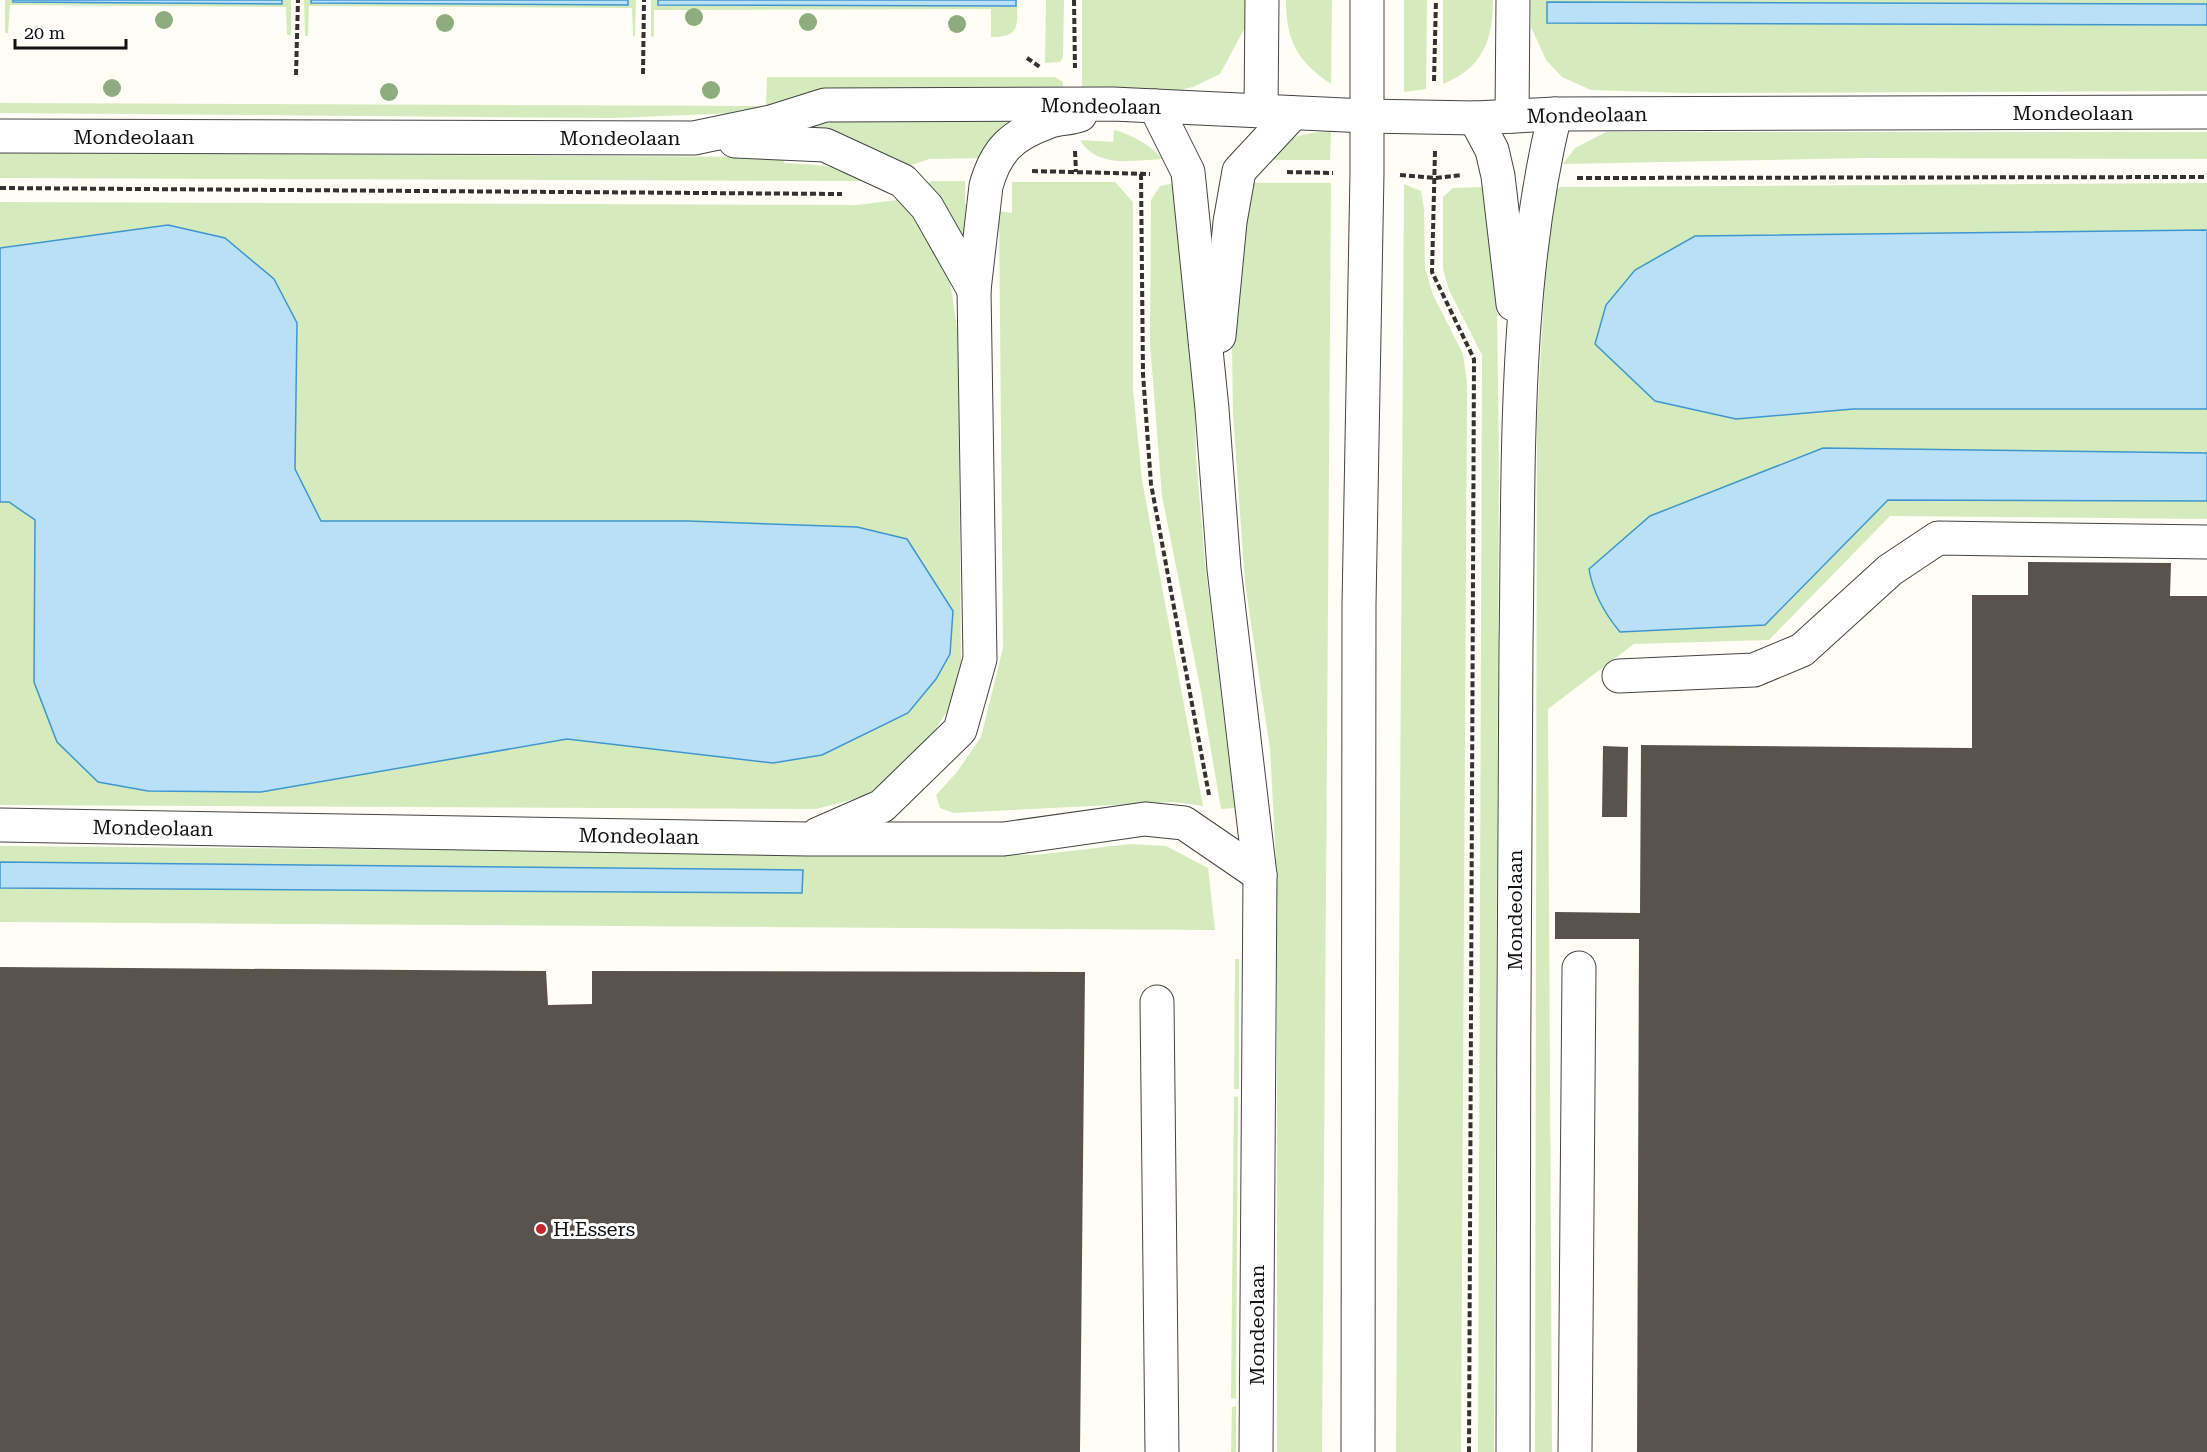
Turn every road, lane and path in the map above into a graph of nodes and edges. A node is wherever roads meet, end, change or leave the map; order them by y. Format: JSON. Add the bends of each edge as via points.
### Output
{"nodes":[{"id":1,"x":298,"y":0,"type":"edge"},
{"id":2,"x":644,"y":0,"type":"edge"},
{"id":3,"x":1074,"y":0,"type":"edge"},
{"id":4,"x":1262,"y":0,"type":"edge"},
{"id":5,"x":1367,"y":0,"type":"edge"},
{"id":6,"x":1436,"y":0,"type":"edge"},
{"id":7,"x":1513,"y":0,"type":"edge"},
{"id":8,"x":1027,"y":58,"type":"dead end"},
{"id":9,"x":1046,"y":72,"type":"dead end"},
{"id":10,"x":1075,"y":72,"type":"dead end"},
{"id":11,"x":643,"y":74,"type":"dead end"},
{"id":12,"x":296,"y":75,"type":"dead end"},
{"id":13,"x":1434,"y":93,"type":"dead end"},
{"id":14,"x":1113,"y":104,"type":"junction"},
{"id":15,"x":1155,"y":106,"type":"junction"},
{"id":16,"x":1261,"y":111,"type":"junction"},
{"id":17,"x":2207,"y":112,"type":"edge"},
{"id":18,"x":1293,"y":113,"type":"junction"},
{"id":19,"x":1555,"y":114,"type":"junction"},
{"id":20,"x":1366,"y":116,"type":"junction"},
{"id":21,"x":1512,"y":116,"type":"junction"},
{"id":22,"x":1475,"y":118,"type":"junction"},
{"id":23,"x":0,"y":136,"type":"edge"},
{"id":24,"x":694,"y":138,"type":"junction"},
{"id":25,"x":1435,"y":148,"type":"dead end"},
{"id":26,"x":1024,"y":171,"type":"dead end"},
{"id":27,"x":1286,"y":172,"type":"dead end"},
{"id":28,"x":1161,"y":173,"type":"dead end"},
{"id":29,"x":1330,"y":173,"type":"dead end"},
{"id":30,"x":1141,"y":174,"type":"junction"},
{"id":31,"x":1472,"y":174,"type":"dead end"},
{"id":32,"x":1401,"y":176,"type":"dead end"},
{"id":33,"x":2207,"y":177,"type":"edge"},
{"id":34,"x":1435,"y":178,"type":"junction"},
{"id":35,"x":1571,"y":178,"type":"dead end"},
{"id":36,"x":0,"y":188,"type":"edge"},
{"id":37,"x":854,"y":194,"type":"dead end"},
{"id":38,"x":974,"y":290,"type":"junction"},
{"id":39,"x":1520,"y":368,"type":"junction"},
{"id":40,"x":1212,"y":409,"type":"junction"},
{"id":41,"x":2207,"y":542,"type":"edge"},
{"id":42,"x":1619,"y":676,"type":"dead end"},
{"id":43,"x":1210,"y":804,"type":"dead end"},
{"id":44,"x":0,"y":825,"type":"edge"},
{"id":45,"x":807,"y":839,"type":"junction"},
{"id":46,"x":1260,"y":875,"type":"junction"},
{"id":47,"x":1579,"y":968,"type":"dead end"},
{"id":48,"x":1157,"y":1002,"type":"dead end"},
{"id":49,"x":1162,"y":1452,"type":"edge"},
{"id":50,"x":1256,"y":1452,"type":"edge"},
{"id":51,"x":1358,"y":1452,"type":"edge"},
{"id":52,"x":1469,"y":1452,"type":"edge"},
{"id":53,"x":1513,"y":1452,"type":"edge"},
{"id":54,"x":1575,"y":1452,"type":"edge"}],
"edges":[{"from":1,"to":12,"type":"path"},
{"from":2,"to":11,"type":"path"},
{"from":3,"to":10,"type":"path"},
{"from":4,"to":16,"type":"street"},
{"from":5,"to":20,"type":"street"},
{"from":6,"to":13,"type":"path"},
{"from":7,"to":21,"type":"street"},
{"from":8,"to":9,"type":"path"},
{"from":14,"to":15,"type":"street","name":"Mondeolaan"},
{"from":14,"to":24,"type":"street","name":"Mondeolaan","via":[[825,105],[771,122]]},
{"from":14,"to":38,"type":"street","via":[[1049,121],[1006,143],[986,186]]},
{"from":15,"to":16,"type":"street","name":"Mondeolaan"},
{"from":15,"to":40,"type":"street","via":[[1188,172]]},
{"from":16,"to":18,"type":"street","name":"Mondeolaan"},
{"from":17,"to":19,"type":"street","name":"Mondeolaan"},
{"from":18,"to":20,"type":"street","name":"Mondeolaan"},
{"from":18,"to":40,"type":"street","via":[[1239,171],[1230,222]]},
{"from":19,"to":21,"type":"street","name":"Mondeolaan"},
{"from":19,"to":39,"type":"street","via":[[1540,177]]},
{"from":20,"to":22,"type":"street","name":"Mondeolaan"},
{"from":20,"to":51,"type":"street","via":[[1359,604]]},
{"from":21,"to":22,"type":"street","name":"Mondeolaan"},
{"from":22,"to":39,"type":"street","via":[[1492,150],[1498,176]]},
{"from":23,"to":24,"type":"street","name":"Mondeolaan"},
{"from":24,"to":38,"type":"street","via":[[825,146],[903,181],[927,207]]},
{"from":25,"to":34,"type":"path"},
{"from":26,"to":30,"type":"path"},
{"from":27,"to":29,"type":"path"},
{"from":28,"to":30,"type":"path"},
{"from":30,"to":43,"type":"path","via":[[1143,374],[1151,484]]},
{"from":31,"to":34,"type":"path"},
{"from":32,"to":34,"type":"path"},
{"from":33,"to":35,"type":"path"},
{"from":34,"to":52,"type":"path","via":[[1432,272],[1474,359]]},
{"from":36,"to":37,"type":"path"},
{"from":38,"to":45,"type":"street","via":[[980,659],[960,730],[882,806]]},
{"from":39,"to":53,"type":"street","name":"Mondeolaan"},
{"from":40,"to":46,"type":"street","name":"Mondeolaan","via":[[1224,569]]},
{"from":41,"to":42,"type":"street","via":[[1938,538],[1890,570],[1802,651],[1754,670]]},
{"from":44,"to":45,"type":"street","name":"Mondeolaan"},
{"from":45,"to":46,"type":"street","name":"Mondeolaan","via":[[1004,839],[1145,819],[1184,823]]},
{"from":46,"to":50,"type":"street","name":"Mondeolaan"},
{"from":47,"to":54,"type":"street"},
{"from":48,"to":49,"type":"street"}]}
